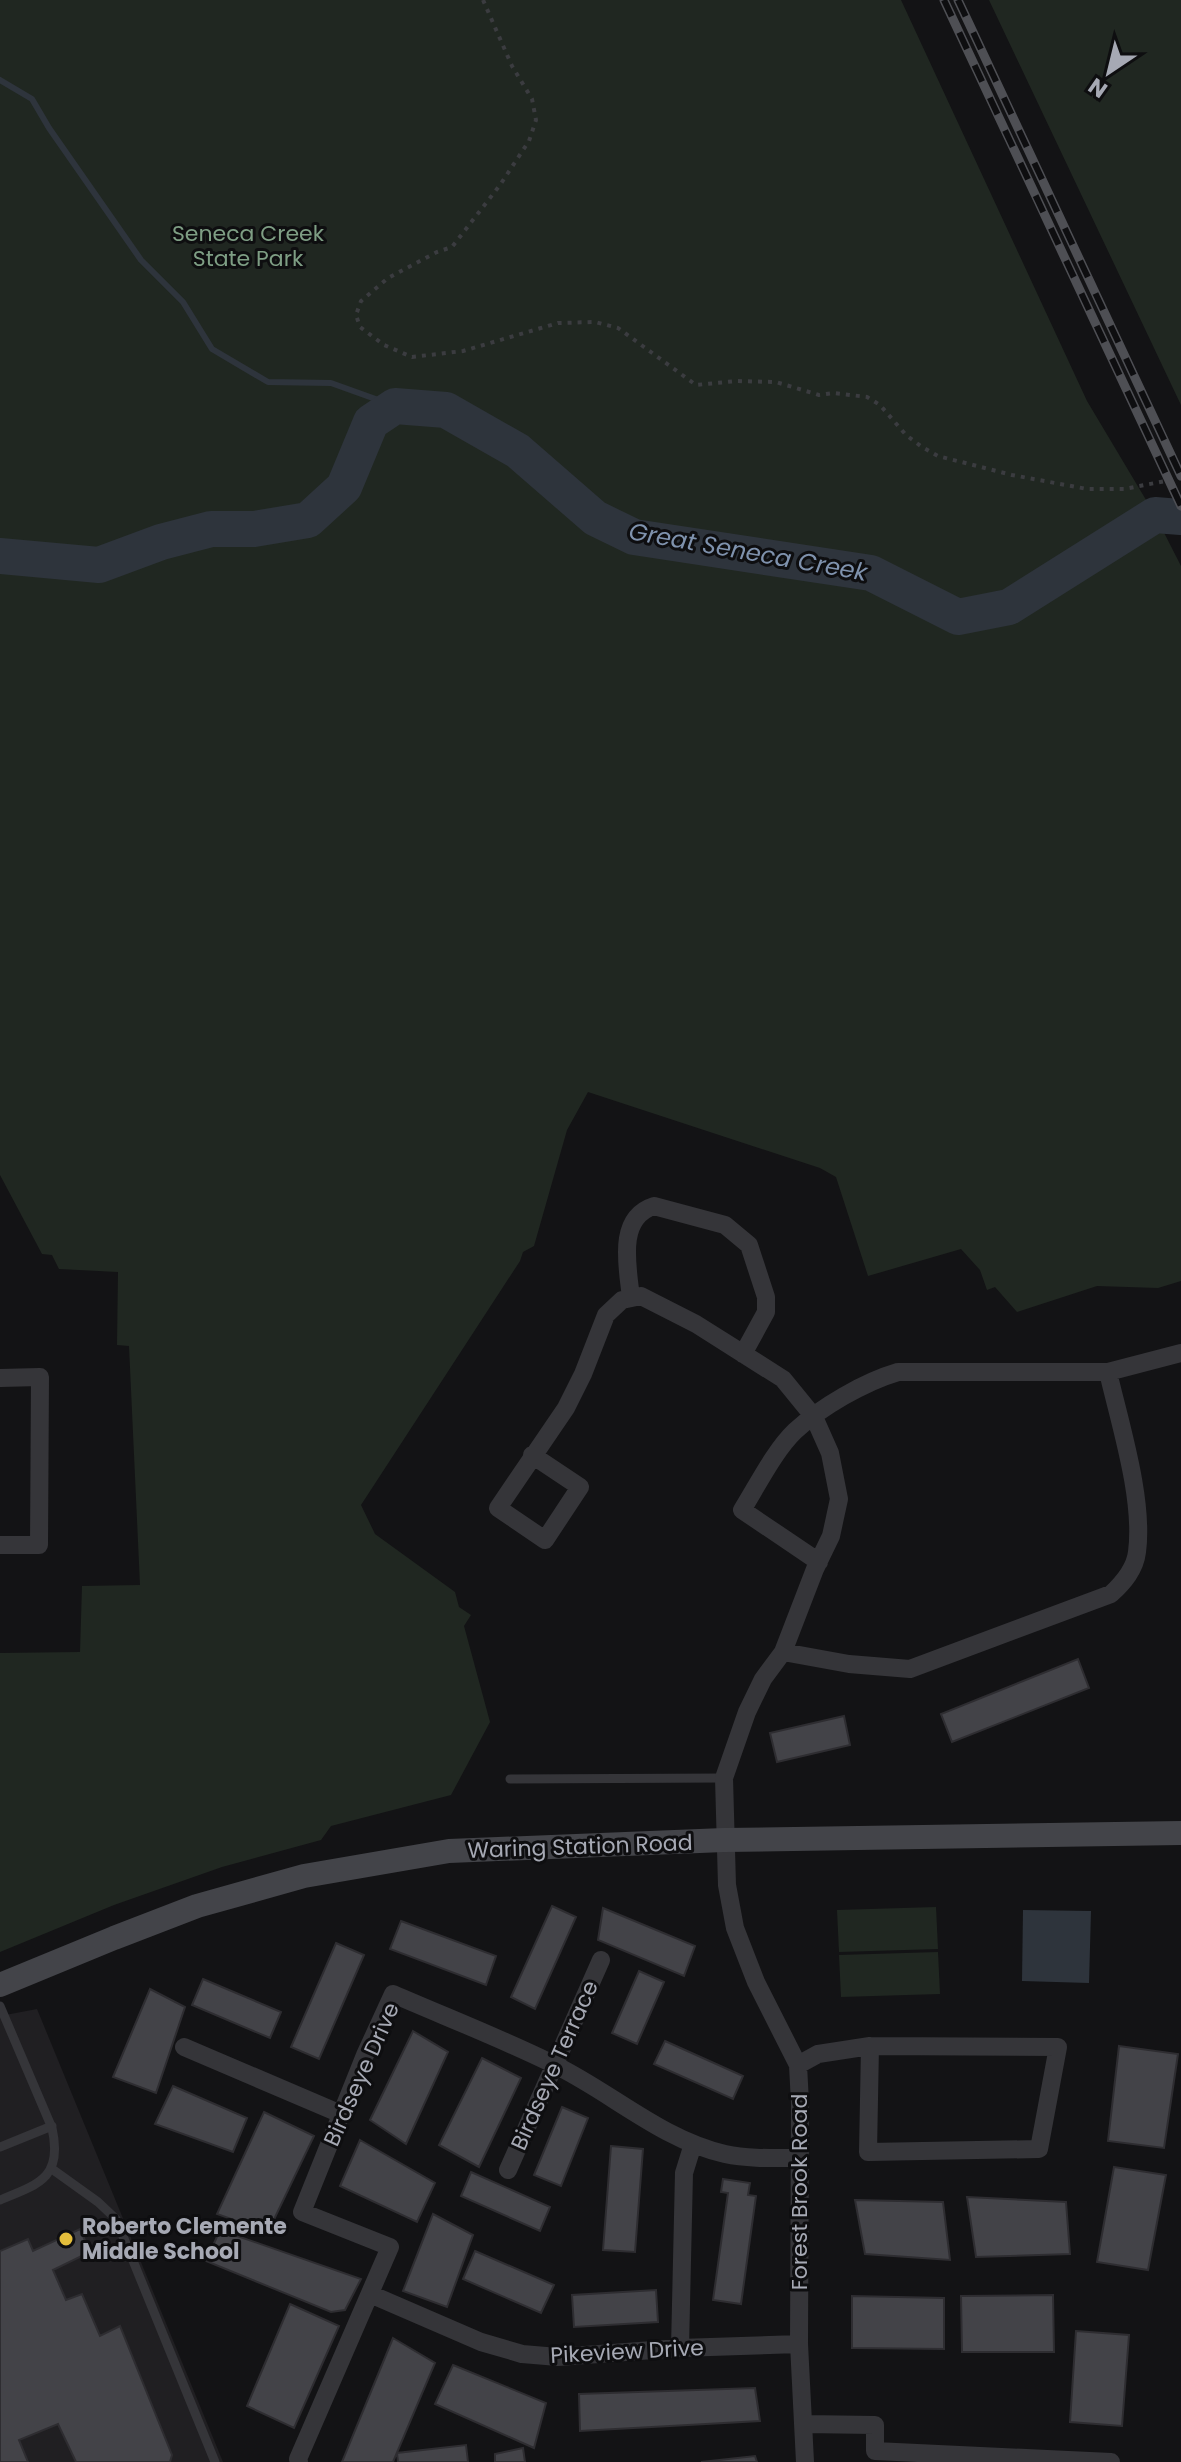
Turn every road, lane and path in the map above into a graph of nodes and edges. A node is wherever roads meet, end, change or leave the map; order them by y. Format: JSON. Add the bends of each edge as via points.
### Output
{"nodes":[{"id":1,"x":483,"y":0,"type":"edge"},
{"id":2,"x":1181,"y":478,"type":"edge"},
{"id":3,"x":631,"y":1298,"type":"junction"},
{"id":4,"x":1181,"y":1353,"type":"edge"},
{"id":5,"x":743,"y":1354,"type":"junction"},
{"id":6,"x":1108,"y":1372,"type":"junction"},
{"id":7,"x":0,"y":1378,"type":"edge"},
{"id":8,"x":814,"y":1417,"type":"junction"},
{"id":9,"x":532,"y":1455,"type":"junction"},
{"id":10,"x":0,"y":1545,"type":"edge"},
{"id":11,"x":819,"y":1562,"type":"junction"},
{"id":12,"x":783,"y":1652,"type":"junction"},
{"id":13,"x":724,"y":1778,"type":"junction"},
{"id":14,"x":510,"y":1779,"type":"dead end"},
{"id":15,"x":1181,"y":1833,"type":"edge"},
{"id":16,"x":724,"y":1840,"type":"junction"},
{"id":17,"x":601,"y":1960,"type":"dead end"},
{"id":18,"x":0,"y":1985,"type":"edge"},
{"id":19,"x":0,"y":2006,"type":"edge"},
{"id":20,"x":870,"y":2046,"type":"junction"},
{"id":21,"x":184,"y":2047,"type":"dead end"},
{"id":22,"x":554,"y":2064,"type":"junction"},
{"id":23,"x":798,"y":2065,"type":"junction"},
{"id":24,"x":341,"y":2114,"type":"junction"},
{"id":25,"x":52,"y":2126,"type":"junction"},
{"id":26,"x":693,"y":2144,"type":"junction"},
{"id":27,"x":0,"y":2147,"type":"edge"},
{"id":28,"x":798,"y":2158,"type":"junction"},
{"id":29,"x":52,"y":2169,"type":"junction"},
{"id":30,"x":508,"y":2170,"type":"dead end"},
{"id":31,"x":0,"y":2200,"type":"edge"},
{"id":32,"x":370,"y":2294,"type":"junction"},
{"id":33,"x":799,"y":2344,"type":"junction"},
{"id":34,"x":680,"y":2348,"type":"junction"},
{"id":35,"x":804,"y":2424,"type":"junction"},
{"id":36,"x":215,"y":2462,"type":"edge"},
{"id":37,"x":299,"y":2462,"type":"edge"},
{"id":38,"x":805,"y":2462,"type":"edge"},
{"id":39,"x":1111,"y":2462,"type":"edge"}],
"edges":[{"from":1,"to":2,"type":"path","via":[[532,99],[536,120],[529,141],[500,185],[452,247],[388,278],[361,301],[356,315],[371,336],[412,357],[463,351],[558,323],[595,322],[618,328],[696,385],[776,382],[819,395],[867,397],[906,435],[938,456],[1087,489],[1124,489]]},
{"from":3,"to":5,"type":"street","name":"Forest Brook Road","via":[[641,1296],[673,1310]]},
{"from":3,"to":5,"type":"street","via":[[627,1240],[644,1209],[654,1206],[725,1225],[749,1245],[766,1297],[766,1312]]},
{"from":3,"to":9,"type":"street","via":[[606,1315],[566,1408]]},
{"from":4,"to":6,"type":"street"},
{"from":5,"to":8,"type":"street","name":"Forest Brook Road","via":[[783,1379]]},
{"from":6,"to":8,"type":"street","via":[[898,1372],[873,1380]]},
{"from":6,"to":12,"type":"street","via":[[1137,1501],[1137,1553],[1127,1578],[1111,1594],[910,1669]]},
{"from":7,"to":10,"type":"street","via":[[40,1377],[39,1545]]},
{"from":8,"to":11,"type":"street","name":"Forest Brook Road","via":[[830,1453],[839,1499]]},
{"from":8,"to":11,"type":"street","via":[[793,1433],[742,1510]]},
{"from":9,"to":9,"type":"street","via":[[580,1487],[545,1540],[498,1508]]},
{"from":11,"to":12,"type":"street","name":"Forest Brook Road"},
{"from":12,"to":13,"type":"street","name":"Forest Brook Road","via":[[747,1712]]},
{"from":13,"to":14,"type":"lane"},
{"from":13,"to":16,"type":"street","name":"Forest Brook Road"},
{"from":15,"to":16,"type":"street","name":"Waring Station Road"},
{"from":16,"to":18,"type":"street","name":"Waring Station Road","via":[[449,1851],[304,1876],[197,1906]]},
{"from":16,"to":23,"type":"street","name":"Forest Brook Road","via":[[735,1928]]},
{"from":17,"to":22,"type":"street","name":"Birdseye Terrace"},
{"from":19,"to":25,"type":"lane"},
{"from":20,"to":20,"type":"street","via":[[1058,2047],[1039,2149],[868,2152]]},
{"from":20,"to":23,"type":"street","via":[[818,2054]]},
{"from":21,"to":24,"type":"street"},
{"from":22,"to":24,"type":"street","name":"Birdseye Drive","via":[[393,1994]]},
{"from":22,"to":26,"type":"street","name":"Birdseye Drive"},
{"from":22,"to":30,"type":"street","name":"Birdseye Terrace"},
{"from":23,"to":28,"type":"street","name":"Forest Brook Road"},
{"from":24,"to":32,"type":"street","name":"Birdseye Drive","via":[[302,2212],[390,2247]]},
{"from":25,"to":27,"type":"lane"},
{"from":25,"to":29,"type":"lane","via":[[57,2148]]},
{"from":26,"to":28,"type":"street","name":"Birdseye Drive","via":[[753,2158]]},
{"from":26,"to":34,"type":"street","via":[[684,2173]]},
{"from":28,"to":33,"type":"street","name":"Forest Brook Road"},
{"from":29,"to":31,"type":"lane","via":[[37,2185]]},
{"from":29,"to":36,"type":"lane","via":[[116,2219]]},
{"from":32,"to":34,"type":"street","name":"Pikeview Drive","via":[[522,2354],[558,2357]]},
{"from":32,"to":37,"type":"street","name":"Birdseye Drive"},
{"from":33,"to":34,"type":"street","name":"Pikeview Drive"},
{"from":33,"to":35,"type":"street","name":"Forest Brook Road"},
{"from":35,"to":38,"type":"street","name":"Forest Brook Road"},
{"from":35,"to":39,"type":"street","via":[[875,2425],[875,2451]]}]}
